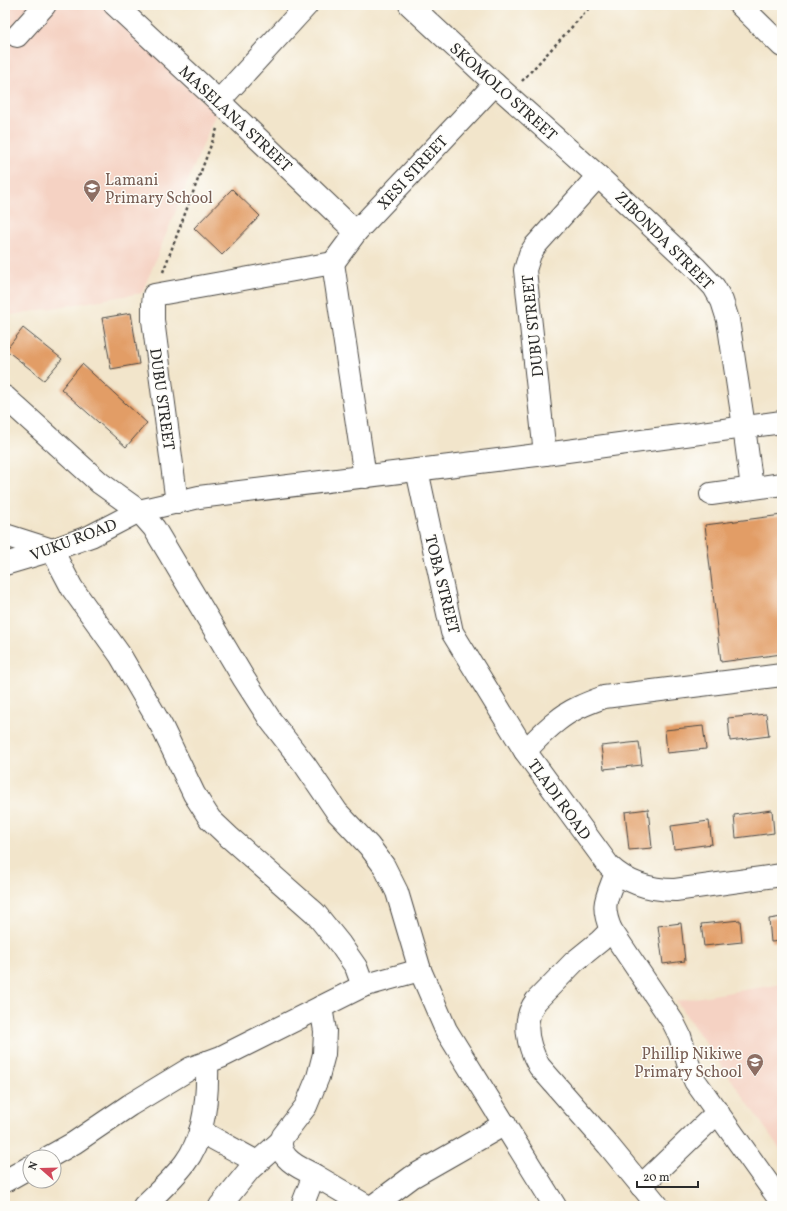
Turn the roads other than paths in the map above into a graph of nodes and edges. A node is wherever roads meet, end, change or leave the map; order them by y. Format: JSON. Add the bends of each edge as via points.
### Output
{"nodes":[{"id":1,"x":44,"y":5,"type":"edge"},
{"id":2,"x":115,"y":5,"type":"edge"},
{"id":3,"x":307,"y":5,"type":"edge"},
{"id":4,"x":410,"y":5,"type":"edge"},
{"id":5,"x":740,"y":5,"type":"edge"},
{"id":6,"x":17,"y":36,"type":"dead end"},
{"id":7,"x":782,"y":46,"type":"edge"},
{"id":8,"x":502,"y":90,"type":"junction"},
{"id":9,"x":222,"y":104,"type":"junction"},
{"id":10,"x":598,"y":176,"type":"junction"},
{"id":11,"x":356,"y":232,"type":"junction"},
{"id":12,"x":333,"y":263,"type":"junction"},
{"id":13,"x":5,"y":397,"type":"edge"},
{"id":14,"x":782,"y":422,"type":"edge"},
{"id":15,"x":744,"y":427,"type":"junction"},
{"id":16,"x":545,"y":454,"type":"junction"},
{"id":17,"x":417,"y":470,"type":"junction"},
{"id":18,"x":365,"y":478,"type":"junction"},
{"id":19,"x":782,"y":484,"type":"edge"},
{"id":20,"x":752,"y":488,"type":"junction"},
{"id":21,"x":711,"y":494,"type":"dead end"},
{"id":22,"x":177,"y":503,"type":"junction"},
{"id":23,"x":139,"y":511,"type":"junction"},
{"id":24,"x":5,"y":535,"type":"edge"},
{"id":25,"x":52,"y":550,"type":"junction"},
{"id":26,"x":5,"y":564,"type":"edge"},
{"id":27,"x":782,"y":675,"type":"edge"},
{"id":28,"x":525,"y":751,"type":"junction"},
{"id":29,"x":616,"y":873,"type":"junction"},
{"id":30,"x":782,"y":875,"type":"edge"},
{"id":31,"x":611,"y":930,"type":"junction"},
{"id":32,"x":420,"y":970,"type":"junction"},
{"id":33,"x":362,"y":986,"type":"junction"},
{"id":34,"x":321,"y":1006,"type":"junction"},
{"id":35,"x":207,"y":1062,"type":"junction"},
{"id":36,"x":718,"y":1112,"type":"junction"},
{"id":37,"x":505,"y":1124,"type":"junction"},
{"id":38,"x":200,"y":1131,"type":"junction"},
{"id":39,"x":280,"y":1142,"type":"junction"},
{"id":40,"x":62,"y":1150,"type":"edge"},
{"id":41,"x":257,"y":1162,"type":"junction"},
{"id":42,"x":22,"y":1171,"type":"edge"},
{"id":43,"x":314,"y":1175,"type":"junction"},
{"id":44,"x":5,"y":1181,"type":"edge"},
{"id":45,"x":641,"y":1186,"type":"junction"},
{"id":46,"x":782,"y":1203,"type":"edge"},
{"id":47,"x":144,"y":1206,"type":"edge"},
{"id":48,"x":220,"y":1206,"type":"edge"},
{"id":49,"x":302,"y":1206,"type":"edge"},
{"id":50,"x":367,"y":1206,"type":"edge"},
{"id":51,"x":373,"y":1206,"type":"edge"},
{"id":52,"x":555,"y":1206,"type":"edge"},
{"id":53,"x":658,"y":1206,"type":"edge"}],
"edges":[{"from":1,"to":6,"type":"street"},
{"from":2,"to":9,"type":"street","name":"MASELANA STREET"},
{"from":3,"to":9,"type":"street"},
{"from":4,"to":8,"type":"street","name":"SKOMOLO STREET"},
{"from":5,"to":7,"type":"street"},
{"from":8,"to":10,"type":"street","name":"SKOMOLO STREET"},
{"from":8,"to":11,"type":"street","name":"XESI STREET"},
{"from":9,"to":11,"type":"street","name":"MASELANA STREET"},
{"from":10,"to":15,"type":"street","name":"ZIBONDA STREET","via":[[714,287],[728,320]]},
{"from":10,"to":16,"type":"street","name":"DUBU STREET","via":[[535,246],[525,270]]},
{"from":11,"to":12,"type":"street","name":"XESI STREET"},
{"from":12,"to":18,"type":"street"},
{"from":12,"to":22,"type":"street","name":"DUBU STREET","via":[[154,295],[153,320]]},
{"from":13,"to":23,"type":"street","via":[[100,483]]},
{"from":14,"to":15,"type":"street"},
{"from":15,"to":16,"type":"street"},
{"from":15,"to":20,"type":"street","name":"ZIBONDA STREET"},
{"from":16,"to":17,"type":"street"},
{"from":17,"to":18,"type":"street"},
{"from":17,"to":28,"type":"street","name":"TOBA STREET","via":[[452,632]]},
{"from":18,"to":22,"type":"street","via":[[216,494]]},
{"from":19,"to":20,"type":"street"},
{"from":20,"to":21,"type":"street"},
{"from":22,"to":23,"type":"street"},
{"from":23,"to":25,"type":"street","name":"VUKU ROAD","via":[[91,536]]},
{"from":23,"to":32,"type":"street","via":[[154,528],[271,721],[337,812],[384,866],[397,892]]},
{"from":24,"to":25,"type":"street"},
{"from":25,"to":26,"type":"street","name":"VUKU ROAD"},
{"from":25,"to":33,"type":"street","via":[[72,588],[124,662],[162,727],[194,794],[210,819],[315,913],[356,967]]},
{"from":27,"to":28,"type":"street","name":"TLADI ROAD","via":[[604,697],[585,704],[557,720]]},
{"from":28,"to":29,"type":"street","name":"TLADI ROAD"},
{"from":29,"to":30,"type":"street","name":"TLADI ROAD","via":[[637,884],[663,890]]},
{"from":29,"to":31,"type":"street","via":[[605,901],[606,919]]},
{"from":31,"to":36,"type":"street","via":[[674,1022],[695,1081]]},
{"from":31,"to":45,"type":"street","via":[[574,962],[536,1001],[529,1014],[527,1035],[539,1066]]},
{"from":32,"to":33,"type":"street"},
{"from":32,"to":37,"type":"street","via":[[446,1030]]},
{"from":33,"to":34,"type":"street"},
{"from":34,"to":35,"type":"street"},
{"from":34,"to":39,"type":"street","via":[[325,1031],[324,1054],[318,1077],[306,1106]]},
{"from":35,"to":38,"type":"street"},
{"from":35,"to":40,"type":"street","via":[[191,1068],[137,1100]]},
{"from":36,"to":45,"type":"street"},
{"from":36,"to":46,"type":"street"},
{"from":37,"to":51,"type":"street","via":[[412,1177]]},
{"from":37,"to":52,"type":"street"},
{"from":38,"to":41,"type":"street"},
{"from":38,"to":47,"type":"street","via":[[185,1163]]},
{"from":39,"to":41,"type":"street"},
{"from":39,"to":43,"type":"street","via":[[282,1152],[287,1158]]},
{"from":41,"to":48,"type":"street"},
{"from":42,"to":44,"type":"street"},
{"from":43,"to":49,"type":"street"},
{"from":43,"to":50,"type":"street"},
{"from":45,"to":53,"type":"street"}]}
